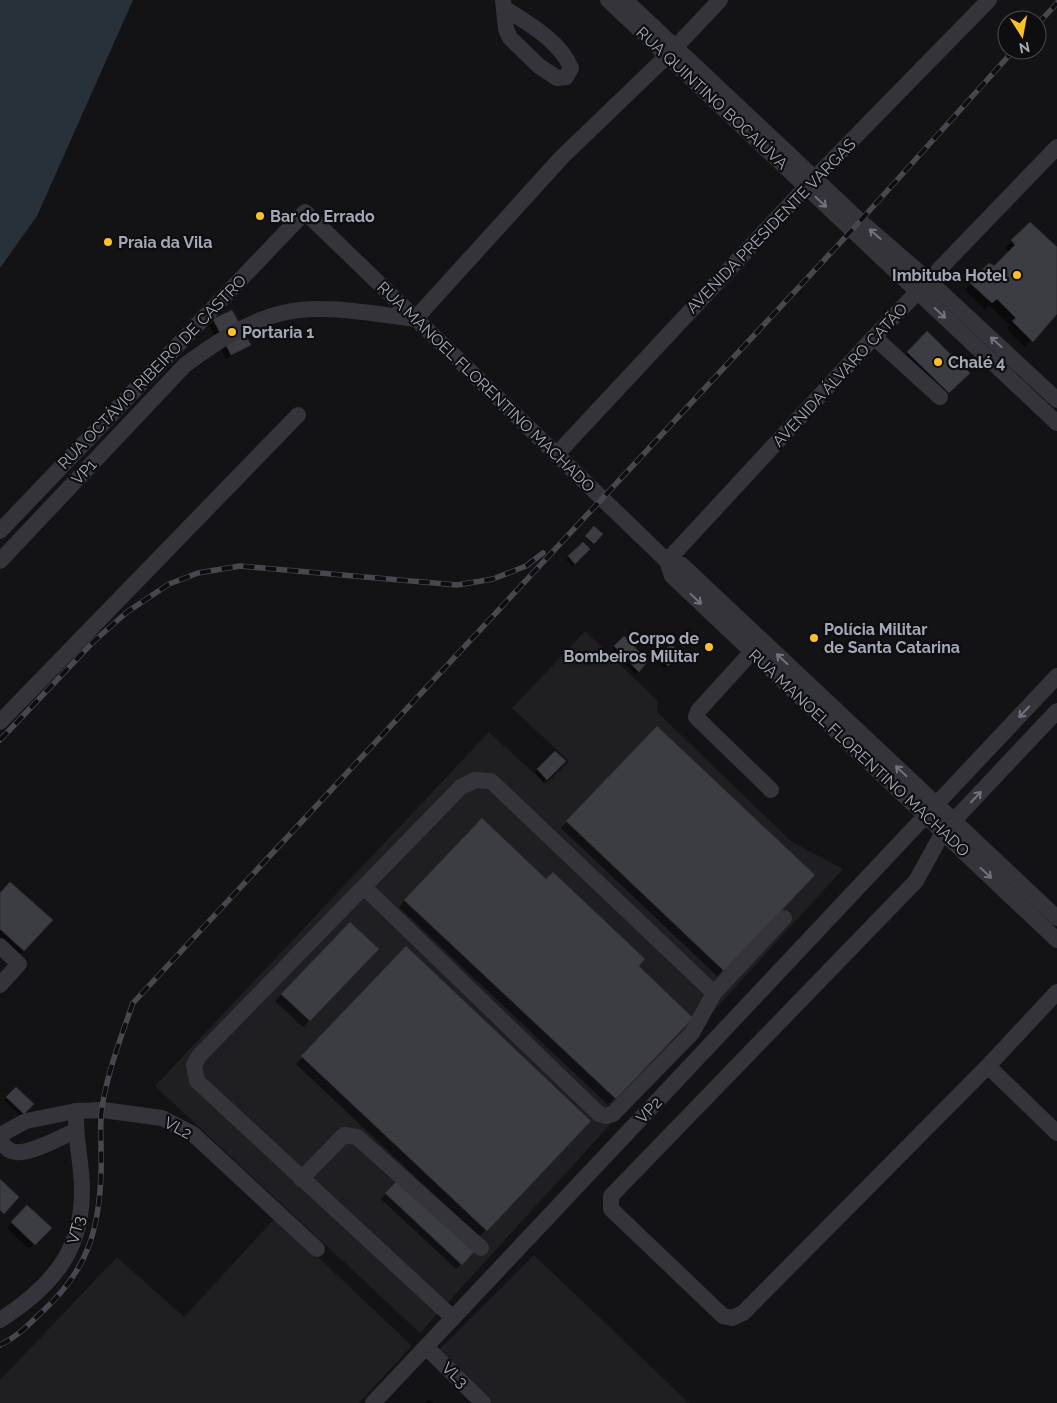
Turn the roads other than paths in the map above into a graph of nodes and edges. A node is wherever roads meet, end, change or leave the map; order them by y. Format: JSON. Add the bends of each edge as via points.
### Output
{"nodes":[{"id":1,"x":608,"y":0,"type":"edge"},
{"id":2,"x":625,"y":0,"type":"edge"},
{"id":3,"x":720,"y":0,"type":"edge"},
{"id":4,"x":989,"y":0,"type":"edge"},
{"id":5,"x":671,"y":52,"type":"junction"},
{"id":6,"x":1057,"y":148,"type":"edge"},
{"id":7,"x":811,"y":184,"type":"junction"},
{"id":8,"x":305,"y":212,"type":"joint"},
{"id":9,"x":923,"y":286,"type":"junction"},
{"id":10,"x":416,"y":319,"type":"junction"},
{"id":11,"x":874,"y":337,"type":"junction"},
{"id":12,"x":1022,"y":366,"type":"junction"},
{"id":13,"x":1010,"y":378,"type":"junction"},
{"id":14,"x":940,"y":397,"type":"dead end"},
{"id":15,"x":1057,"y":400,"type":"edge"},
{"id":16,"x":298,"y":415,"type":"dead end"},
{"id":17,"x":1057,"y":423,"type":"edge"},
{"id":18,"x":556,"y":454,"type":"junction"},
{"id":19,"x":0,"y":531,"type":"edge"},
{"id":20,"x":0,"y":560,"type":"edge"},
{"id":21,"x":667,"y":561,"type":"junction"},
{"id":22,"x":757,"y":646,"type":"junction"},
{"id":23,"x":1057,"y":676,"type":"edge"},
{"id":24,"x":1057,"y":711,"type":"edge"},
{"id":25,"x":0,"y":722,"type":"edge"},
{"id":26,"x":771,"y":790,"type":"dead end"},
{"id":27,"x":931,"y":810,"type":"junction"},
{"id":28,"x":948,"y":826,"type":"junction"},
{"id":29,"x":364,"y":887,"type":"junction"},
{"id":30,"x":784,"y":918,"type":"dead end"},
{"id":31,"x":1057,"y":918,"type":"edge"},
{"id":32,"x":1057,"y":940,"type":"edge"},
{"id":33,"x":0,"y":946,"type":"edge"},
{"id":34,"x":0,"y":985,"type":"edge"},
{"id":35,"x":1057,"y":992,"type":"edge"},
{"id":36,"x":714,"y":993,"type":"junction"},
{"id":37,"x":988,"y":1066,"type":"junction"},
{"id":38,"x":76,"y":1110,"type":"junction"},
{"id":39,"x":75,"y":1131,"type":"junction"},
{"id":40,"x":1057,"y":1133,"type":"edge"},
{"id":41,"x":0,"y":1135,"type":"edge"},
{"id":42,"x":0,"y":1142,"type":"edge"},
{"id":43,"x":301,"y":1179,"type":"junction"},
{"id":44,"x":481,"y":1248,"type":"dead end"},
{"id":45,"x":317,"y":1249,"type":"dead end"},
{"id":46,"x":453,"y":1318,"type":"junction"},
{"id":47,"x":0,"y":1320,"type":"edge"},
{"id":48,"x":426,"y":1347,"type":"junction"},
{"id":49,"x":373,"y":1403,"type":"edge"},
{"id":50,"x":483,"y":1403,"type":"edge"}],
"edges":[{"from":1,"to":5,"type":"street","name":"RUA QUINTINO BOCAIÚVA"},
{"from":2,"to":5,"type":"street","name":"RUA QUINTINO BOCAIÚVA"},
{"from":3,"to":5,"type":"street"},
{"from":4,"to":7,"type":"street","name":"AVENIDA PRESIDENTE VARGAS"},
{"from":5,"to":7,"type":"street","name":"RUA QUINTINO BOCAIÚVA"},
{"from":5,"to":10,"type":"street","via":[[562,157]]},
{"from":6,"to":9,"type":"street","name":"AVENIDA ÁLVARO CATÃO"},
{"from":7,"to":9,"type":"street","name":"RUA QUINTINO BOCAIÚVA"},
{"from":7,"to":18,"type":"street","name":"AVENIDA PRESIDENTE VARGAS"},
{"from":8,"to":10,"type":"street","name":"RUA MANOEL FLORENTINO MACHADO"},
{"from":8,"to":19,"type":"street","name":"RUA OCTÁVIO RIBEIRO DE CASTRO"},
{"from":9,"to":11,"type":"street","name":"AVENIDA ÁLVARO CATÃO"},
{"from":12,"to":9,"type":"street","name":"RUA QUINTINO BOCAIÚVA","one_way":true},
{"from":9,"to":13,"type":"street","name":"RUA QUINTINO BOCAIÚVA","one_way":true},
{"from":10,"to":18,"type":"street","name":"RUA MANOEL FLORENTINO MACHADO"},
{"from":10,"to":20,"type":"street","name":"VP1","via":[[340,311],[283,313],[220,340],[185,365]]},
{"from":11,"to":14,"type":"street"},
{"from":11,"to":21,"type":"street","name":"AVENIDA ÁLVARO CATÃO"},
{"from":12,"to":13,"type":"street"},
{"from":12,"to":15,"type":"street","name":"RUA QUINTINO BOCAIÚVA"},
{"from":13,"to":17,"type":"street","name":"RUA QUINTINO BOCAIÚVA"},
{"from":16,"to":25,"type":"street"},
{"from":18,"to":21,"type":"street","name":"RUA MANOEL FLORENTINO MACHADO"},
{"from":21,"to":22,"type":"street","name":"RUA MANOEL FLORENTINO MACHADO","via":[[672,576]]},
{"from":22,"to":26,"type":"street","via":[[696,717]]},
{"from":22,"to":27,"type":"street","name":"RUA MANOEL FLORENTINO MACHADO"},
{"from":23,"to":27,"type":"street","name":"VP2","one_way":true},
{"from":28,"to":24,"type":"street","one_way":true},
{"from":27,"to":28,"type":"street","name":"RUA MANOEL FLORENTINO MACHADO"},
{"from":27,"to":46,"type":"street","name":"VP2"},
{"from":28,"to":31,"type":"street","name":"RUA MANOEL FLORENTINO MACHADO"},
{"from":28,"to":32,"type":"street","name":"RUA MANOEL FLORENTINO MACHADO","one_way":true},
{"from":28,"to":37,"type":"street","via":[[916,881],[611,1196],[611,1208],[723,1316],[732,1318],[743,1313]]},
{"from":29,"to":36,"type":"street","via":[[461,787],[475,780],[491,781]]},
{"from":29,"to":36,"type":"street","via":[[599,1114],[613,1114],[692,1033]]},
{"from":29,"to":43,"type":"street","via":[[199,1056],[194,1066],[197,1081]]},
{"from":30,"to":36,"type":"street"},
{"from":33,"to":34,"type":"street","via":[[19,964]]},
{"from":35,"to":37,"type":"street"},
{"from":37,"to":40,"type":"street"},
{"from":38,"to":39,"type":"street","name":"VT3"},
{"from":38,"to":41,"type":"street","name":"VL2","via":[[26,1122]]},
{"from":38,"to":45,"type":"street","name":"VL2","via":[[103,1110],[162,1118],[193,1134]]},
{"from":39,"to":42,"type":"street","via":[[26,1152],[9,1150]]},
{"from":39,"to":47,"type":"street","name":"VT3","via":[[83,1201],[79,1228],[71,1250],[44,1287]]},
{"from":43,"to":44,"type":"street","via":[[344,1136],[357,1136]]},
{"from":43,"to":46,"type":"street"},
{"from":46,"to":48,"type":"street","name":"VP2"},
{"from":48,"to":49,"type":"street","name":"VP2"},
{"from":48,"to":50,"type":"street","name":"VL3"}]}
